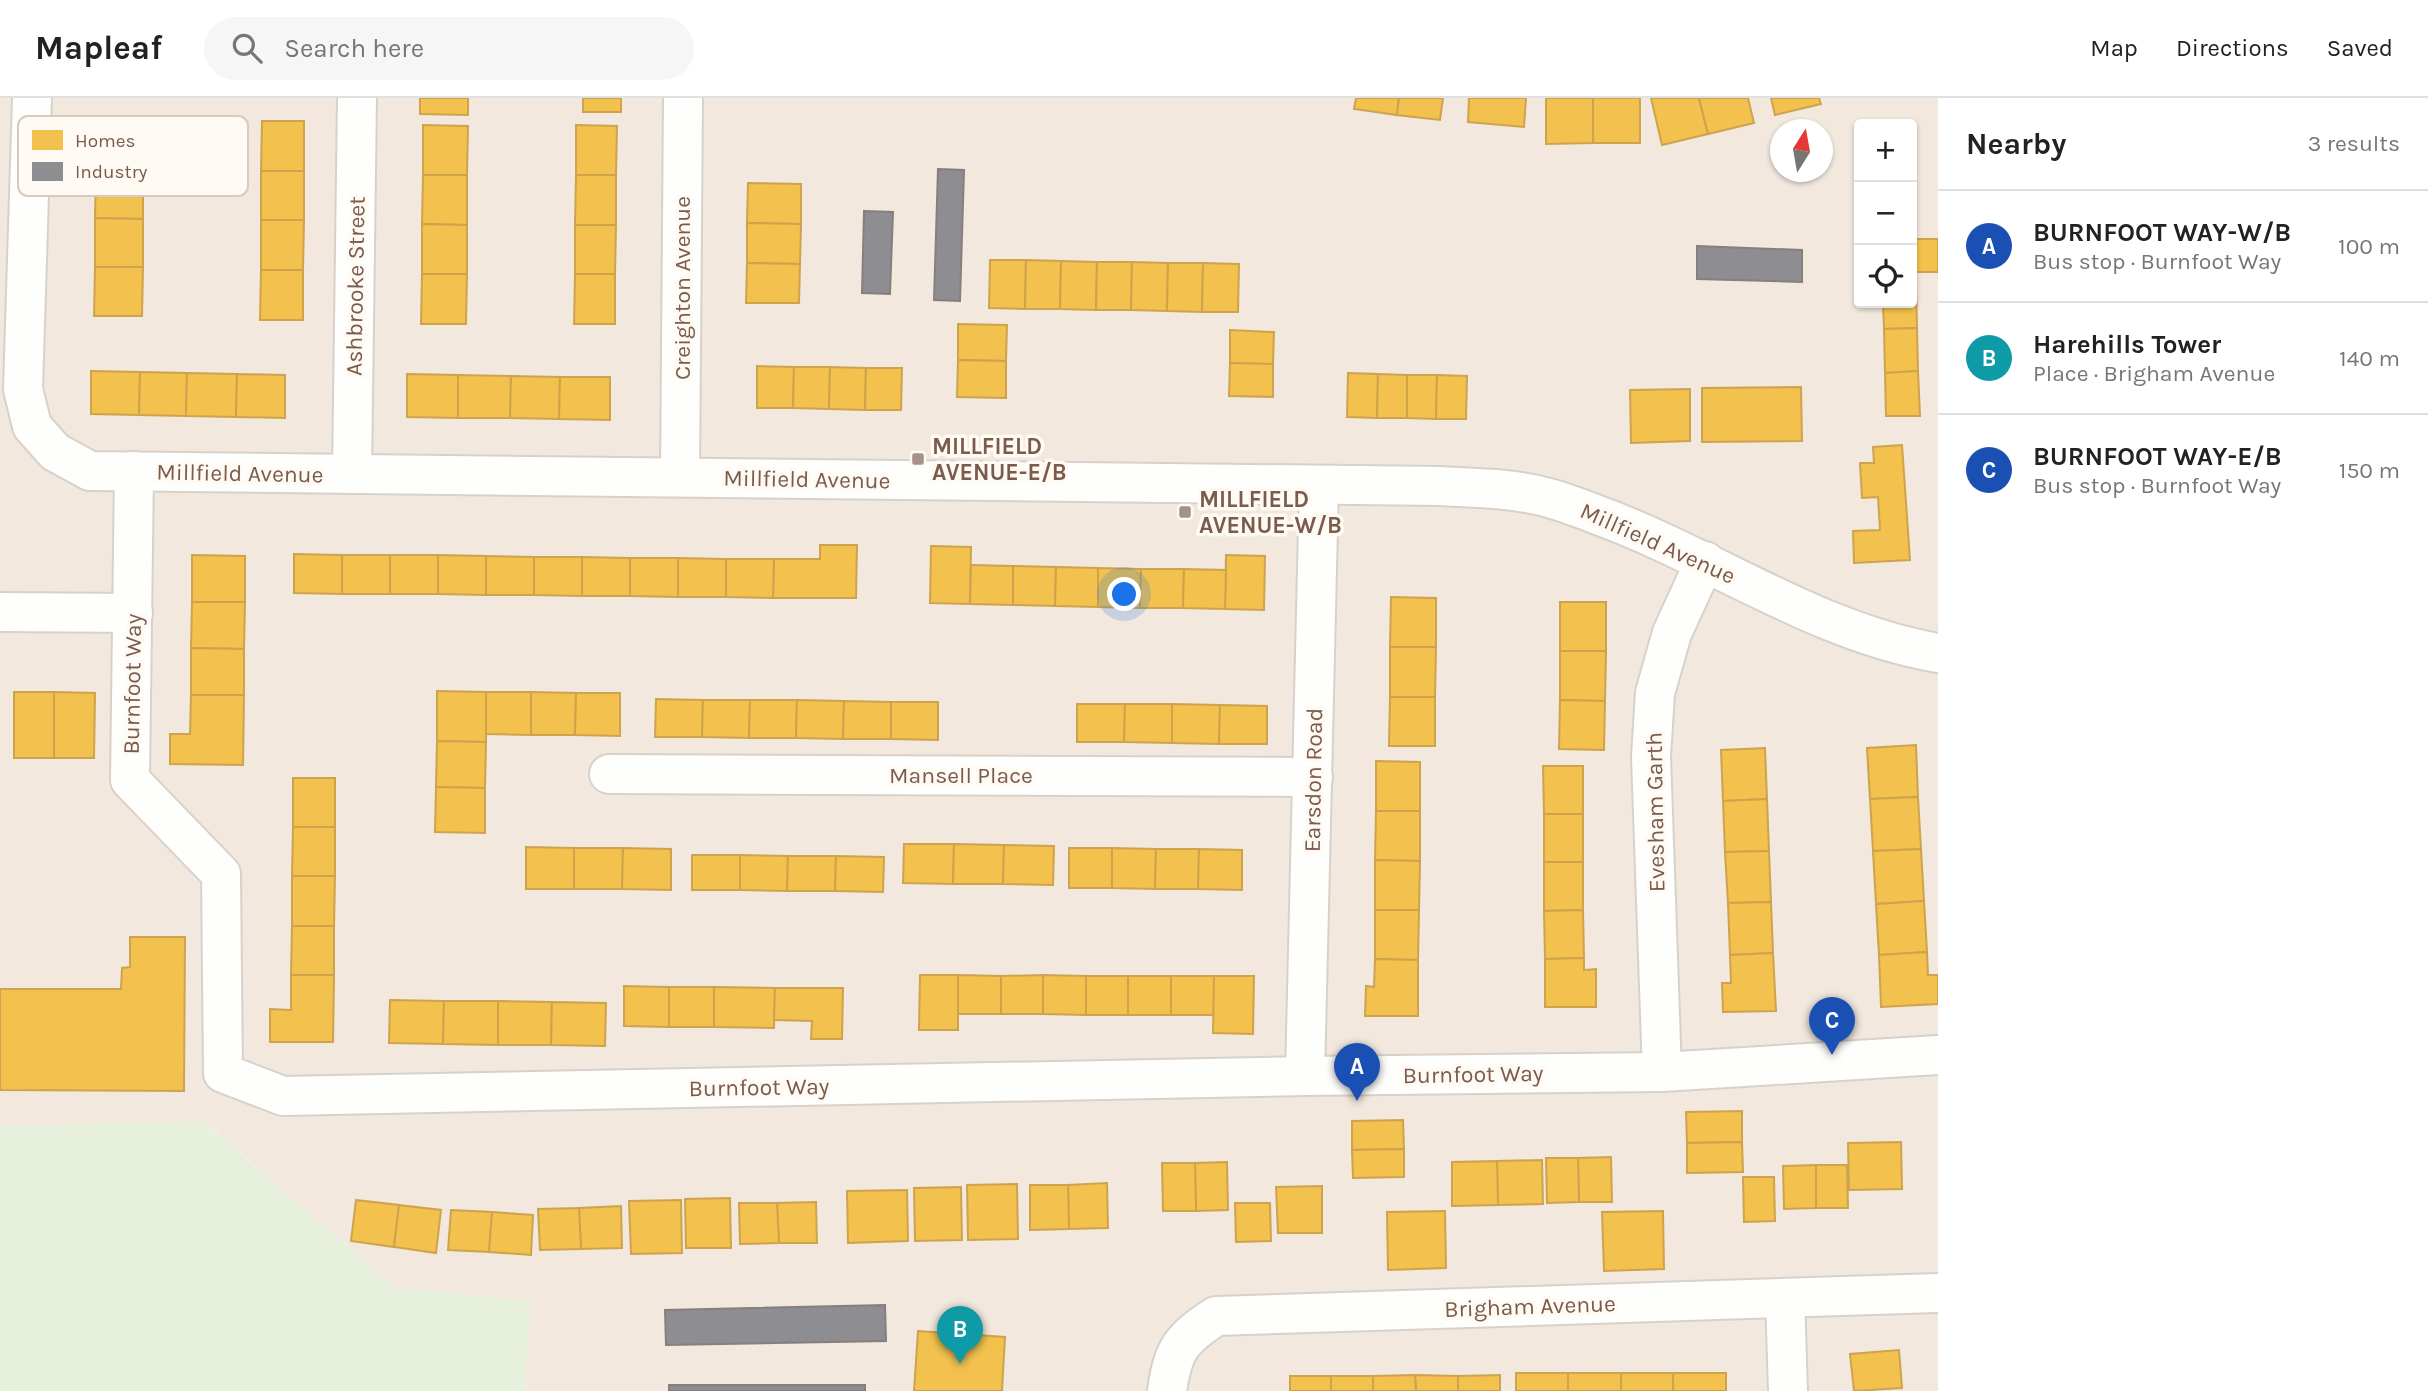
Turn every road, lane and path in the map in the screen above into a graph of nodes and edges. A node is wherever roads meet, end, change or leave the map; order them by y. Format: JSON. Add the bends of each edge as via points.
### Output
{"nodes":[{"id":1,"x":32,"y":98,"type":"edge"},
{"id":2,"x":357,"y":98,"type":"edge"},
{"id":3,"x":683,"y":98,"type":"edge"},
{"id":4,"x":31,"y":116,"type":"edge"},
{"id":5,"x":29,"y":196,"type":"edge"},
{"id":6,"x":134,"y":471,"type":"junction"},
{"id":7,"x":352,"y":474,"type":"junction"},
{"id":8,"x":680,"y":477,"type":"junction"},
{"id":9,"x":1319,"y":485,"type":"junction"},
{"id":10,"x":1705,"y":561,"type":"junction"},
{"id":11,"x":0,"y":612,"type":"edge"},
{"id":12,"x":133,"y":613,"type":"junction"},
{"id":13,"x":1938,"y":653,"type":"edge"},
{"id":14,"x":609,"y":774,"type":"dead end"},
{"id":15,"x":1313,"y":777,"type":"junction"},
{"id":16,"x":1938,"y":1055,"type":"edge"},
{"id":17,"x":1662,"y":1072,"type":"junction"},
{"id":18,"x":1305,"y":1076,"type":"junction"},
{"id":19,"x":1938,"y":1293,"type":"edge"},
{"id":20,"x":1785,"y":1298,"type":"junction"},
{"id":21,"x":1167,"y":1391,"type":"edge"},
{"id":22,"x":1788,"y":1391,"type":"edge"}],
"edges":[{"from":1,"to":4,"type":"street","name":"Millfield Avenue"},
{"from":2,"to":7,"type":"street","name":"Ashbrooke Street"},
{"from":3,"to":8,"type":"street","name":"Creighton Avenue"},
{"from":5,"to":6,"type":"street","name":"Millfield Avenue","via":[[23,388],[32,426],[55,452],[90,471]]},
{"from":6,"to":7,"type":"street","name":"Millfield Avenue"},
{"from":6,"to":12,"type":"street","name":"Burnfoot Way"},
{"from":7,"to":8,"type":"street","name":"Millfield Avenue"},
{"from":8,"to":9,"type":"street","name":"Millfield Avenue"},
{"from":9,"to":10,"type":"street","name":"Millfield Avenue","via":[[1452,486],[1547,497],[1643,531]]},
{"from":9,"to":15,"type":"street","name":"Earsdon Road"},
{"from":10,"to":13,"type":"street","name":"Millfield Avenue","via":[[1806,612],[1902,647]]},
{"from":10,"to":17,"type":"street","name":"Evesham Garth","via":[[1672,633],[1655,693],[1651,757]]},
{"from":11,"to":12,"type":"street"},
{"from":12,"to":18,"type":"street","name":"Burnfoot Way","via":[[130,780],[221,874],[223,1073],[283,1096]]},
{"from":14,"to":15,"type":"street","name":"Mansell Place"},
{"from":15,"to":18,"type":"street","name":"Earsdon Road"},
{"from":16,"to":17,"type":"street","name":"Burnfoot Way"},
{"from":17,"to":18,"type":"street","name":"Burnfoot Way"},
{"from":19,"to":20,"type":"street","name":"Brigham Avenue"},
{"from":20,"to":21,"type":"street","name":"Brigham Avenue","via":[[1216,1316],[1189,1334],[1171,1363]]},
{"from":20,"to":22,"type":"street"}]}
